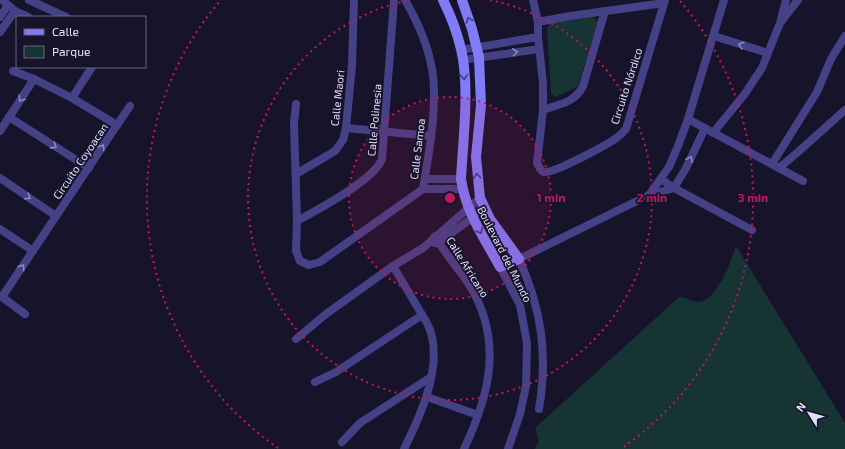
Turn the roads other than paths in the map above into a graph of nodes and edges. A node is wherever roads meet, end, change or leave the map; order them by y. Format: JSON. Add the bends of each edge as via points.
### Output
{"nodes":[{"id":1,"x":29,"y":0,"type":"edge"},
{"id":2,"x":354,"y":0,"type":"edge"},
{"id":3,"x":394,"y":0,"type":"edge"},
{"id":4,"x":405,"y":0,"type":"edge"},
{"id":5,"x":443,"y":0,"type":"edge"},
{"id":6,"x":462,"y":0,"type":"edge"},
{"id":7,"x":532,"y":0,"type":"edge"},
{"id":8,"x":724,"y":0,"type":"edge"},
{"id":9,"x":786,"y":0,"type":"edge"},
{"id":10,"x":798,"y":0,"type":"edge"},
{"id":11,"x":665,"y":1,"type":"edge"},
{"id":12,"x":5,"y":3,"type":"edge"},
{"id":13,"x":15,"y":11,"type":"junction"},
{"id":14,"x":604,"y":11,"type":"junction"},
{"id":15,"x":26,"y":16,"type":"edge"},
{"id":16,"x":64,"y":16,"type":"edge"},
{"id":17,"x":0,"y":17,"type":"edge"},
{"id":18,"x":538,"y":22,"type":"junction"},
{"id":19,"x":780,"y":23,"type":"junction"},
{"id":20,"x":0,"y":32,"type":"edge"},
{"id":21,"x":714,"y":36,"type":"junction"},
{"id":22,"x":845,"y":36,"type":"edge"},
{"id":23,"x":538,"y":37,"type":"junction"},
{"id":24,"x":539,"y":49,"type":"junction"},
{"id":25,"x":478,"y":52,"type":"junction"},
{"id":26,"x":768,"y":53,"type":"junction"},
{"id":27,"x":462,"y":55,"type":"junction"},
{"id":28,"x":91,"y":68,"type":"edge"},
{"id":29,"x":13,"y":71,"type":"dead end"},
{"id":30,"x":34,"y":79,"type":"junction"},
{"id":31,"x":72,"y":98,"type":"junction"},
{"id":32,"x":296,"y":104,"type":"dead end"},
{"id":33,"x":130,"y":106,"type":"dead end"},
{"id":34,"x":543,"y":110,"type":"junction"},
{"id":35,"x":845,"y":110,"type":"edge"},
{"id":36,"x":9,"y":117,"type":"junction"},
{"id":37,"x":688,"y":119,"type":"junction"},
{"id":38,"x":117,"y":125,"type":"junction"},
{"id":39,"x":346,"y":128,"type":"junction"},
{"id":40,"x":705,"y":128,"type":"junction"},
{"id":41,"x":0,"y":131,"type":"edge"},
{"id":42,"x":384,"y":132,"type":"junction"},
{"id":43,"x":714,"y":133,"type":"junction"},
{"id":44,"x":431,"y":136,"type":"junction"},
{"id":45,"x":775,"y":166,"type":"junction"},
{"id":46,"x":88,"y":168,"type":"junction"},
{"id":47,"x":296,"y":174,"type":"junction"},
{"id":48,"x":0,"y":178,"type":"edge"},
{"id":49,"x":425,"y":179,"type":"junction"},
{"id":50,"x":461,"y":179,"type":"junction"},
{"id":51,"x":661,"y":179,"type":"junction"},
{"id":52,"x":803,"y":181,"type":"dead end"},
{"id":53,"x":423,"y":188,"type":"junction"},
{"id":54,"x":674,"y":188,"type":"junction"},
{"id":55,"x":462,"y":189,"type":"junction"},
{"id":56,"x":649,"y":195,"type":"junction"},
{"id":57,"x":482,"y":202,"type":"junction"},
{"id":58,"x":470,"y":214,"type":"junction"},
{"id":59,"x":56,"y":216,"type":"junction"},
{"id":60,"x":298,"y":221,"type":"junction"},
{"id":61,"x":0,"y":229,"type":"edge"},
{"id":62,"x":752,"y":230,"type":"dead end"},
{"id":63,"x":437,"y":239,"type":"junction"},
{"id":64,"x":33,"y":251,"type":"junction"},
{"id":65,"x":519,"y":259,"type":"junction"},
{"id":66,"x":393,"y":266,"type":"junction"},
{"id":67,"x":500,"y":267,"type":"junction"},
{"id":68,"x":1,"y":296,"type":"edge"},
{"id":69,"x":25,"y":314,"type":"dead end"},
{"id":70,"x":422,"y":315,"type":"junction"},
{"id":71,"x":296,"y":339,"type":"dead end"},
{"id":72,"x":431,"y":377,"type":"junction"},
{"id":73,"x":315,"y":382,"type":"dead end"},
{"id":74,"x":427,"y":397,"type":"junction"},
{"id":75,"x":539,"y":409,"type":"dead end"},
{"id":76,"x":478,"y":415,"type":"junction"},
{"id":77,"x":342,"y":442,"type":"dead end"},
{"id":78,"x":404,"y":449,"type":"edge"},
{"id":79,"x":464,"y":449,"type":"edge"},
{"id":80,"x":508,"y":449,"type":"edge"}],
"edges":[{"from":1,"to":16,"type":"street"},
{"from":2,"to":39,"type":"street","name":"Calle Maori","via":[[352,65]]},
{"from":3,"to":42,"type":"street","name":"Calle Polinesia"},
{"from":4,"to":44,"type":"street","name":"Calle Samoa","via":[[420,27],[432,70],[434,96]]},
{"from":5,"to":27,"type":"street","name":"Boulevard del Mundo","via":[[456,31]]},
{"from":25,"to":6,"type":"street","name":"Boulevard del Mundo","one_way":true},
{"from":7,"to":18,"type":"street","name":"Circuito Nórdico"},
{"from":8,"to":21,"type":"street"},
{"from":9,"to":19,"type":"street"},
{"from":10,"to":19,"type":"street"},
{"from":11,"to":14,"type":"street"},
{"from":11,"to":34,"type":"street","name":"Circuito Nórdico","via":[[626,129],[620,135],[579,159],[551,172],[545,172],[537,163]]},
{"from":12,"to":13,"type":"street"},
{"from":12,"to":17,"type":"street"},
{"from":13,"to":15,"type":"street"},
{"from":13,"to":20,"type":"street"},
{"from":14,"to":18,"type":"street"},
{"from":14,"to":34,"type":"street","via":[[580,92],[571,100]]},
{"from":18,"to":23,"type":"street","name":"Circuito Nórdico"},
{"from":19,"to":26,"type":"street"},
{"from":26,"to":21,"type":"street","one_way":true},
{"from":21,"to":37,"type":"street"},
{"from":22,"to":45,"type":"street"},
{"from":23,"to":24,"type":"street","name":"Circuito Nórdico"},
{"from":23,"to":25,"type":"street"},
{"from":25,"to":24,"type":"street","one_way":true},
{"from":24,"to":34,"type":"street","name":"Circuito Nórdico"},
{"from":25,"to":27,"type":"street"},
{"from":57,"to":25,"type":"street","name":"Boulevard del Mundo","one_way":true,"via":[[476,157],[481,106]]},
{"from":26,"to":43,"type":"street","via":[[762,68],[744,95]]},
{"from":27,"to":50,"type":"street","name":"Boulevard del Mundo","one_way":true,"via":[[465,91]]},
{"from":28,"to":31,"type":"street"},
{"from":29,"to":30,"type":"street","name":"Circuito Coyoacan"},
{"from":30,"to":31,"type":"street","name":"Circuito Coyoacan"},
{"from":30,"to":36,"type":"street","one_way":true},
{"from":31,"to":38,"type":"street","name":"Circuito Coyoacan"},
{"from":32,"to":47,"type":"street"},
{"from":33,"to":38,"type":"street"},
{"from":35,"to":45,"type":"street"},
{"from":36,"to":41,"type":"street"},
{"from":36,"to":46,"type":"street","one_way":true},
{"from":37,"to":40,"type":"street"},
{"from":37,"to":51,"type":"street","via":[[674,158]]},
{"from":46,"to":38,"type":"street","name":"Circuito Coyoacan","one_way":true},
{"from":39,"to":42,"type":"street"},
{"from":39,"to":47,"type":"street","name":"Calle Maori","via":[[343,140],[335,151]]},
{"from":40,"to":43,"type":"street"},
{"from":54,"to":40,"type":"street","one_way":true},
{"from":42,"to":44,"type":"street"},
{"from":42,"to":60,"type":"street","name":"Calle Polinesia","via":[[380,166],[334,200]]},
{"from":43,"to":45,"type":"street"},
{"from":44,"to":49,"type":"street","name":"Calle Samoa"},
{"from":45,"to":52,"type":"street"},
{"from":46,"to":59,"type":"street","name":"Circuito Coyoacan"},
{"from":47,"to":60,"type":"street"},
{"from":48,"to":59,"type":"street","one_way":true},
{"from":49,"to":50,"type":"street"},
{"from":49,"to":53,"type":"street","name":"Calle Samoa"},
{"from":50,"to":55,"type":"street","name":"Boulevard del Mundo"},
{"from":51,"to":54,"type":"street"},
{"from":51,"to":56,"type":"street"},
{"from":53,"to":55,"type":"street"},
{"from":53,"to":60,"type":"street","name":"Calle Samoa","via":[[314,265],[305,264],[296,251]]},
{"from":54,"to":56,"type":"street"},
{"from":54,"to":62,"type":"street"},
{"from":55,"to":58,"type":"street","name":"Boulevard del Mundo"},
{"from":56,"to":65,"type":"street"},
{"from":57,"to":58,"type":"street"},
{"from":57,"to":65,"type":"street","name":"Boulevard del Mundo","via":[[499,232]]},
{"from":58,"to":63,"type":"street"},
{"from":58,"to":67,"type":"street","name":"Boulevard del Mundo","one_way":true},
{"from":59,"to":64,"type":"street","name":"Circuito Coyoacan"},
{"from":61,"to":64,"type":"street"},
{"from":63,"to":66,"type":"street"},
{"from":63,"to":76,"type":"street","name":"Calle Africano","via":[[470,287],[488,329],[491,351],[489,372]]},
{"from":68,"to":64,"type":"street","name":"Circuito Coyoacan","one_way":true},
{"from":65,"to":67,"type":"street"},
{"from":65,"to":75,"type":"street","name":"Boulevard del Mundo","via":[[532,290],[540,319],[544,361]]},
{"from":66,"to":70,"type":"street"},
{"from":66,"to":71,"type":"street"},
{"from":67,"to":80,"type":"street","name":"Boulevard del Mundo","via":[[520,305],[527,343],[526,386]]},
{"from":68,"to":69,"type":"street"},
{"from":70,"to":72,"type":"street","via":[[431,330],[434,344]]},
{"from":70,"to":73,"type":"street","via":[[336,372]]},
{"from":72,"to":74,"type":"street"},
{"from":72,"to":77,"type":"street","via":[[360,423]]},
{"from":74,"to":76,"type":"street"},
{"from":74,"to":78,"type":"street"},
{"from":76,"to":79,"type":"street","name":"Calle Africano"}]}
